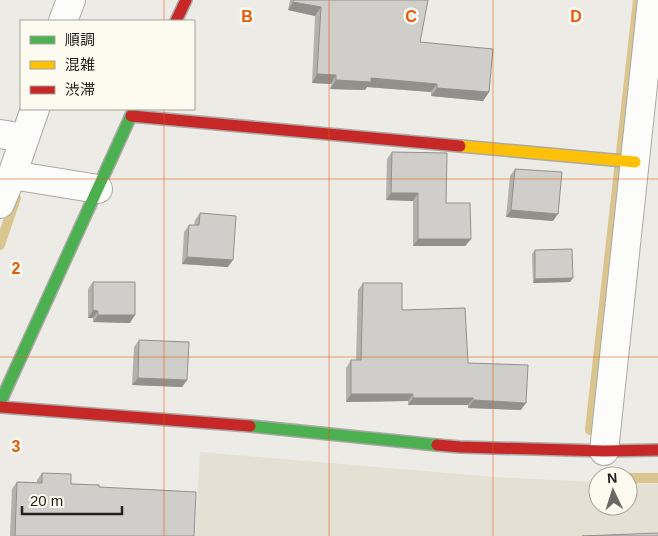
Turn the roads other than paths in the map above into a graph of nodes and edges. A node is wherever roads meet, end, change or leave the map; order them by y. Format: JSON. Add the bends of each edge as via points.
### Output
{"nodes":[{"id":1,"x":71,"y":0,"type":"edge"},
{"id":2,"x":186,"y":0,"type":"edge"},
{"id":3,"x":652,"y":0,"type":"edge"},
{"id":4,"x":63,"y":20,"type":"edge"},
{"id":5,"x":176,"y":20,"type":"edge"},
{"id":6,"x":34,"y":110,"type":"edge"},
{"id":7,"x":133,"y":112,"type":"edge"},
{"id":8,"x":13,"y":136,"type":"edge"},
{"id":9,"x":625,"y":161,"type":"junction"},
{"id":10,"x":21,"y":176,"type":"junction"},
{"id":11,"x":98,"y":189,"type":"junction"},
{"id":12,"x":0,"y":204,"type":"edge"},
{"id":13,"x":0,"y":405,"type":"edge"},
{"id":14,"x":658,"y":450,"type":"edge"},
{"id":15,"x":604,"y":451,"type":"junction"}],
"edges":[{"from":1,"to":4,"type":"street"},
{"from":2,"to":5,"type":"street"},
{"from":3,"to":9,"type":"street"},
{"from":6,"to":8,"type":"street"},
{"from":7,"to":9,"type":"street"},
{"from":7,"to":11,"type":"street"},
{"from":8,"to":10,"type":"street"},
{"from":9,"to":15,"type":"street"},
{"from":10,"to":11,"type":"street"},
{"from":10,"to":12,"type":"street"},
{"from":11,"to":13,"type":"street"},
{"from":13,"to":15,"type":"street","via":[[460,447]]},
{"from":14,"to":15,"type":"street"}]}
